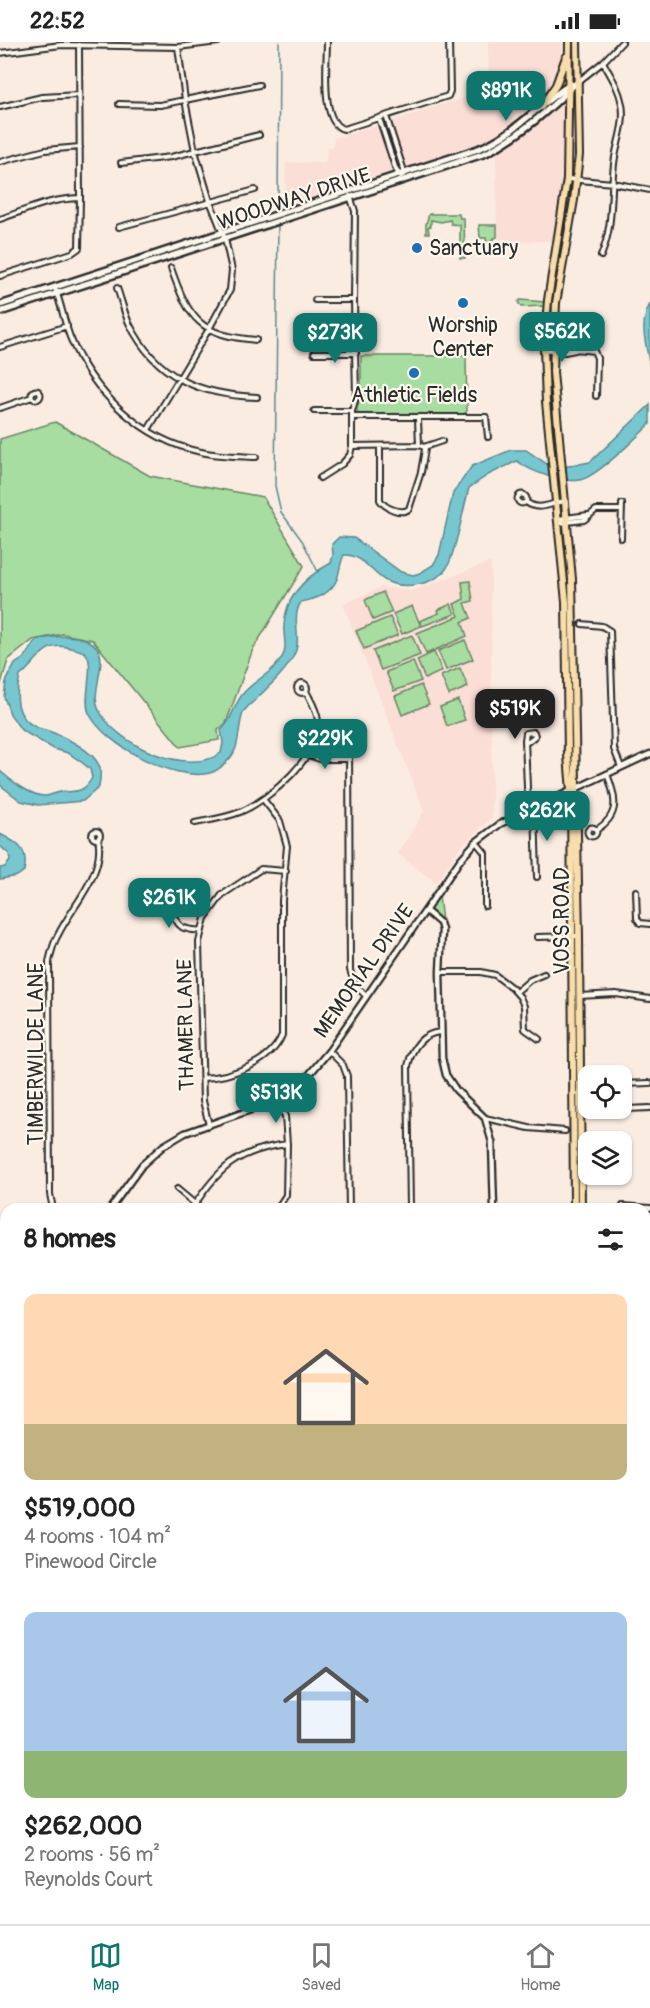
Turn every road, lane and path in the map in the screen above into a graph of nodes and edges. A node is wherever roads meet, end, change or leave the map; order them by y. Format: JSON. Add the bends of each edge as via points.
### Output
{"nodes":[{"id":1,"x":218,"y":42,"type":"edge"},
{"id":2,"x":327,"y":42,"type":"edge"},
{"id":3,"x":449,"y":42,"type":"edge"},
{"id":4,"x":569,"y":42,"type":"edge"},
{"id":5,"x":578,"y":42,"type":"edge"},
{"id":6,"x":622,"y":42,"type":"edge"},
{"id":7,"x":79,"y":45,"type":"junction"},
{"id":8,"x":178,"y":47,"type":"junction"},
{"id":9,"x":0,"y":53,"type":"edge"},
{"id":10,"x":603,"y":62,"type":"junction"},
{"id":11,"x":578,"y":81,"type":"junction"},
{"id":12,"x":259,"y":85,"type":"dead end"},
{"id":13,"x":569,"y":87,"type":"junction"},
{"id":14,"x":79,"y":95,"type":"junction"},
{"id":15,"x":184,"y":100,"type":"junction"},
{"id":16,"x":119,"y":104,"type":"dead end"},
{"id":17,"x":0,"y":107,"type":"edge"},
{"id":18,"x":541,"y":107,"type":"junction"},
{"id":19,"x":386,"y":116,"type":"junction"},
{"id":20,"x":379,"y":118,"type":"junction"},
{"id":21,"x":259,"y":135,"type":"dead end"},
{"id":22,"x":501,"y":142,"type":"junction"},
{"id":23,"x":80,"y":147,"type":"junction"},
{"id":24,"x":195,"y":151,"type":"junction"},
{"id":25,"x":0,"y":162,"type":"edge"},
{"id":26,"x":121,"y":163,"type":"dead end"},
{"id":27,"x":402,"y":176,"type":"junction"},
{"id":28,"x":567,"y":179,"type":"junction"},
{"id":29,"x":577,"y":180,"type":"junction"},
{"id":30,"x":613,"y":183,"type":"junction"},
{"id":31,"x":255,"y":190,"type":"dead end"},
{"id":32,"x":650,"y":190,"type":"edge"},
{"id":33,"x":350,"y":194,"type":"junction"},
{"id":34,"x":80,"y":198,"type":"junction"},
{"id":35,"x":210,"y":201,"type":"junction"},
{"id":36,"x":0,"y":219,"type":"edge"},
{"id":37,"x":119,"y":227,"type":"dead end"},
{"id":38,"x":224,"y":235,"type":"junction"},
{"id":39,"x":557,"y":245,"type":"junction"},
{"id":40,"x":566,"y":246,"type":"junction"},
{"id":41,"x":601,"y":255,"type":"dead end"},
{"id":42,"x":171,"y":268,"type":"dead end"},
{"id":43,"x":0,"y":276,"type":"edge"},
{"id":44,"x":117,"y":288,"type":"dead end"},
{"id":45,"x":56,"y":291,"type":"junction"},
{"id":46,"x":315,"y":300,"type":"dead end"},
{"id":47,"x":354,"y":300,"type":"junction"},
{"id":48,"x":0,"y":305,"type":"edge"},
{"id":49,"x":0,"y":312,"type":"edge"},
{"id":50,"x":67,"y":326,"type":"junction"},
{"id":51,"x":209,"y":329,"type":"junction"},
{"id":52,"x":256,"y":340,"type":"dead end"},
{"id":53,"x":0,"y":347,"type":"edge"},
{"id":54,"x":544,"y":349,"type":"junction"},
{"id":55,"x":554,"y":350,"type":"junction"},
{"id":56,"x":314,"y":353,"type":"dead end"},
{"id":57,"x":356,"y":353,"type":"junction"},
{"id":58,"x":178,"y":379,"type":"junction"},
{"id":59,"x":596,"y":396,"type":"dead end"},
{"id":60,"x":32,"y":397,"type":"dead end"},
{"id":61,"x":258,"y":397,"type":"dead end"},
{"id":62,"x":556,"y":406,"type":"junction"},
{"id":63,"x":0,"y":408,"type":"edge"},
{"id":64,"x":314,"y":411,"type":"dead end"},
{"id":65,"x":352,"y":411,"type":"junction"},
{"id":66,"x":547,"y":412,"type":"junction"},
{"id":67,"x":352,"y":417,"type":"junction"},
{"id":68,"x":418,"y":418,"type":"junction"},
{"id":69,"x":148,"y":430,"type":"junction"},
{"id":70,"x":489,"y":436,"type":"dead end"},
{"id":71,"x":442,"y":441,"type":"dead end"},
{"id":72,"x":352,"y":446,"type":"junction"},
{"id":73,"x":380,"y":446,"type":"junction"},
{"id":74,"x":421,"y":446,"type":"junction"},
{"id":75,"x":256,"y":457,"type":"dead end"},
{"id":76,"x":320,"y":478,"type":"dead end"},
{"id":77,"x":566,"y":501,"type":"junction"},
{"id":78,"x":526,"y":502,"type":"dead end"},
{"id":79,"x":556,"y":502,"type":"junction"},
{"id":80,"x":622,"y":504,"type":"dead end"},
{"id":81,"x":622,"y":510,"type":"junction"},
{"id":82,"x":567,"y":520,"type":"junction"},
{"id":83,"x":558,"y":521,"type":"junction"},
{"id":84,"x":621,"y":538,"type":"dead end"},
{"id":85,"x":562,"y":559,"type":"junction"},
{"id":86,"x":570,"y":559,"type":"junction"},
{"id":87,"x":582,"y":624,"type":"dead end"},
{"id":88,"x":570,"y":648,"type":"junction"},
{"id":89,"x":306,"y":692,"type":"dead end"},
{"id":90,"x":349,"y":739,"type":"dead end"},
{"id":91,"x":526,"y":743,"type":"dead end"},
{"id":92,"x":308,"y":754,"type":"junction"},
{"id":93,"x":650,"y":754,"type":"edge"},
{"id":94,"x":349,"y":759,"type":"junction"},
{"id":95,"x":621,"y":767,"type":"junction"},
{"id":96,"x":607,"y":774,"type":"junction"},
{"id":97,"x":574,"y":790,"type":"junction"},
{"id":98,"x":263,"y":799,"type":"junction"},
{"id":99,"x":535,"y":807,"type":"junction"},
{"id":100,"x":528,"y":810,"type":"junction"},
{"id":101,"x":195,"y":823,"type":"dead end"},
{"id":102,"x":596,"y":830,"type":"dead end"},
{"id":103,"x":98,"y":838,"type":"dead end"},
{"id":104,"x":476,"y":842,"type":"junction"},
{"id":105,"x":286,"y":871,"type":"junction"},
{"id":106,"x":537,"y":877,"type":"dead end"},
{"id":107,"x":636,"y":891,"type":"dead end"},
{"id":108,"x":156,"y":892,"type":"dead end"},
{"id":109,"x":485,"y":906,"type":"dead end"},
{"id":110,"x":426,"y":911,"type":"junction"},
{"id":111,"x":650,"y":924,"type":"edge"},
{"id":112,"x":201,"y":931,"type":"junction"},
{"id":113,"x":575,"y":936,"type":"junction"},
{"id":114,"x":537,"y":937,"type":"dead end"},
{"id":115,"x":440,"y":972,"type":"junction"},
{"id":116,"x":544,"y":974,"type":"dead end"},
{"id":117,"x":516,"y":992,"type":"junction"},
{"id":118,"x":366,"y":996,"type":"junction"},
{"id":119,"x":575,"y":996,"type":"junction"},
{"id":120,"x":650,"y":999,"type":"edge"},
{"id":121,"x":440,"y":1032,"type":"junction"},
{"id":122,"x":576,"y":1038,"type":"junction"},
{"id":123,"x":538,"y":1039,"type":"dead end"},
{"id":124,"x":329,"y":1051,"type":"junction"},
{"id":125,"x":578,"y":1065,"type":"edge"},
{"id":126,"x":203,"y":1078,"type":"junction"},
{"id":127,"x":650,"y":1083,"type":"edge"},
{"id":128,"x":572,"y":1084,"type":"junction"},
{"id":129,"x":578,"y":1084,"type":"edge"},
{"id":130,"x":632,"y":1084,"type":"edge"},
{"id":131,"x":578,"y":1098,"type":"edge"},
{"id":132,"x":276,"y":1101,"type":"junction"},
{"id":133,"x":650,"y":1108,"type":"edge"},
{"id":134,"x":576,"y":1111,"type":"junction"},
{"id":135,"x":485,"y":1118,"type":"junction"},
{"id":136,"x":209,"y":1125,"type":"junction"},
{"id":137,"x":565,"y":1131,"type":"dead end"},
{"id":138,"x":287,"y":1144,"type":"junction"},
{"id":139,"x":577,"y":1173,"type":"junction"},
{"id":140,"x":177,"y":1189,"type":"dead end"},
{"id":141,"x":52,"y":1203,"type":"edge"},
{"id":142,"x":114,"y":1203,"type":"edge"},
{"id":143,"x":189,"y":1203,"type":"edge"},
{"id":144,"x":196,"y":1203,"type":"edge"},
{"id":145,"x":281,"y":1203,"type":"edge"},
{"id":146,"x":349,"y":1203,"type":"edge"},
{"id":147,"x":410,"y":1203,"type":"edge"},
{"id":148,"x":494,"y":1203,"type":"edge"},
{"id":149,"x":574,"y":1203,"type":"edge"},
{"id":150,"x":580,"y":1203,"type":"edge"}],
"edges":[{"from":1,"to":8,"type":"street"},
{"from":2,"to":20,"type":"street","via":[[327,101],[332,121],[337,128],[344,129]]},
{"from":3,"to":19,"type":"street","via":[[448,96]]},
{"from":4,"to":13,"type":"main road","name":"VOSS ROAD"},
{"from":4,"to":18,"type":"main road","via":[[562,73]]},
{"from":5,"to":11,"type":"main road","name":"VOSS ROAD"},
{"from":6,"to":10,"type":"street","name":"WOODWAY DRIVE"},
{"from":7,"to":8,"type":"street"},
{"from":7,"to":9,"type":"street"},
{"from":7,"to":14,"type":"street"},
{"from":8,"to":15,"type":"street"},
{"from":10,"to":11,"type":"street","name":"WOODWAY DRIVE"},
{"from":10,"to":30,"type":"street","via":[[622,105]]},
{"from":11,"to":13,"type":"main road","name":"WOODWAY DRIVE"},
{"from":11,"to":29,"type":"main road","name":"VOSS ROAD"},
{"from":12,"to":15,"type":"street"},
{"from":13,"to":18,"type":"main road","name":"WOODWAY DRIVE"},
{"from":13,"to":22,"type":"main road","name":"WOODWAY DRIVE","via":[[532,124]]},
{"from":13,"to":28,"type":"main road","name":"VOSS ROAD"},
{"from":14,"to":17,"type":"street"},
{"from":14,"to":23,"type":"street"},
{"from":15,"to":16,"type":"street","via":[[160,105]]},
{"from":15,"to":24,"type":"street"},
{"from":18,"to":22,"type":"main road","name":"WOODWAY DRIVE"},
{"from":19,"to":20,"type":"street"},
{"from":19,"to":27,"type":"street"},
{"from":20,"to":27,"type":"street"},
{"from":21,"to":24,"type":"street"},
{"from":22,"to":27,"type":"main road","name":"WOODWAY DRIVE"},
{"from":23,"to":25,"type":"street","via":[[45,150]]},
{"from":23,"to":34,"type":"street"},
{"from":24,"to":26,"type":"street"},
{"from":24,"to":35,"type":"street"},
{"from":27,"to":33,"type":"main road","name":"WOODWAY DRIVE"},
{"from":27,"to":33,"type":"main road","name":"WOODWAY DRIVE","via":[[383,186]]},
{"from":28,"to":29,"type":"street"},
{"from":28,"to":39,"type":"main road","name":"VOSS ROAD"},
{"from":29,"to":30,"type":"street"},
{"from":29,"to":40,"type":"main road","name":"VOSS ROAD"},
{"from":30,"to":32,"type":"street"},
{"from":30,"to":41,"type":"street","via":[[609,234]]},
{"from":31,"to":35,"type":"street"},
{"from":33,"to":38,"type":"main road","name":"WOODWAY DRIVE"},
{"from":33,"to":47,"type":"street","via":[[355,211]]},
{"from":34,"to":36,"type":"street","via":[[38,204]]},
{"from":34,"to":43,"type":"street","via":[[79,248]]},
{"from":35,"to":37,"type":"street"},
{"from":35,"to":38,"type":"street"},
{"from":38,"to":45,"type":"main road","name":"WOODWAY DRIVE"},
{"from":38,"to":51,"type":"street","via":[[232,270],[230,290]]},
{"from":39,"to":40,"type":"main road"},
{"from":39,"to":54,"type":"main road","name":"VOSS ROAD"},
{"from":40,"to":55,"type":"main road","name":"VOSS ROAD","via":[[556,303]]},
{"from":42,"to":51,"type":"street","via":[[187,308]]},
{"from":44,"to":58,"type":"street","via":[[142,346]]},
{"from":45,"to":48,"type":"main road","name":"WOODWAY DRIVE"},
{"from":45,"to":49,"type":"main road","name":"WOODWAY DRIVE"},
{"from":45,"to":50,"type":"street"},
{"from":46,"to":47,"type":"street"},
{"from":47,"to":57,"type":"street"},
{"from":50,"to":53,"type":"street"},
{"from":50,"to":69,"type":"street","via":[[79,356],[98,385],[119,410]]},
{"from":51,"to":52,"type":"street","via":[[221,335]]},
{"from":51,"to":58,"type":"street"},
{"from":54,"to":55,"type":"street"},
{"from":54,"to":66,"type":"main road","name":"VOSS ROAD"},
{"from":55,"to":59,"type":"street","via":[[558,347],[594,351]]},
{"from":55,"to":62,"type":"main road","name":"VOSS ROAD"},
{"from":56,"to":57,"type":"street"},
{"from":57,"to":65,"type":"street","via":[[356,397]]},
{"from":58,"to":61,"type":"street","via":[[218,394]]},
{"from":58,"to":69,"type":"street"},
{"from":60,"to":63,"type":"street"},
{"from":62,"to":66,"type":"main road"},
{"from":62,"to":77,"type":"main road","name":"VOSS ROAD"},
{"from":64,"to":65,"type":"street"},
{"from":65,"to":67,"type":"street"},
{"from":66,"to":79,"type":"main road","name":"VOSS ROAD"},
{"from":67,"to":68,"type":"street"},
{"from":67,"to":72,"type":"street"},
{"from":68,"to":70,"type":"street","via":[[486,417]]},
{"from":68,"to":74,"type":"street"},
{"from":69,"to":75,"type":"street","via":[[200,452]]},
{"from":71,"to":74,"type":"street"},
{"from":72,"to":73,"type":"street"},
{"from":72,"to":76,"type":"street","via":[[342,464]]},
{"from":73,"to":74,"type":"street"},
{"from":73,"to":74,"type":"street","via":[[380,500],[400,512],[409,509],[421,472],[425,449]]},
{"from":77,"to":79,"type":"street"},
{"from":77,"to":82,"type":"main road","name":"VOSS ROAD"},
{"from":78,"to":79,"type":"street","via":[[539,507]]},
{"from":79,"to":83,"type":"main road","name":"VOSS ROAD"},
{"from":80,"to":81,"type":"street"},
{"from":81,"to":82,"type":"street","via":[[596,510]]},
{"from":81,"to":84,"type":"street"},
{"from":82,"to":83,"type":"street"},
{"from":82,"to":86,"type":"main road","name":"VOSS ROAD"},
{"from":83,"to":85,"type":"main road","name":"VOSS ROAD"},
{"from":85,"to":86,"type":"main road"},
{"from":85,"to":88,"type":"main road","name":"VOSS ROAD"},
{"from":86,"to":88,"type":"main road","name":"VOSS ROAD"},
{"from":87,"to":95,"type":"street","via":[[610,631],[614,749]]},
{"from":88,"to":97,"type":"main road","name":"VOSS ROAD"},
{"from":89,"to":92,"type":"street","via":[[318,719],[314,745]]},
{"from":90,"to":94,"type":"street"},
{"from":91,"to":100,"type":"street"},
{"from":92,"to":94,"type":"street","via":[[320,759]]},
{"from":92,"to":98,"type":"street"},
{"from":93,"to":95,"type":"street","name":"MEMORIAL DRIVE"},
{"from":94,"to":118,"type":"street","via":[[350,970],[355,985]]},
{"from":95,"to":96,"type":"street","name":"MEMORIAL DRIVE"},
{"from":96,"to":97,"type":"street","name":"MEMORIAL DRIVE"},
{"from":96,"to":102,"type":"street","via":[[614,790],[614,810]]},
{"from":97,"to":99,"type":"street","name":"MEMORIAL DRIVE"},
{"from":97,"to":113,"type":"main road","name":"VOSS ROAD"},
{"from":98,"to":101,"type":"street","via":[[241,811]]},
{"from":98,"to":105,"type":"street","via":[[284,830]]},
{"from":99,"to":100,"type":"street","name":"MEMORIAL DRIVE"},
{"from":99,"to":106,"type":"street"},
{"from":100,"to":104,"type":"street","name":"MEMORIAL DRIVE"},
{"from":103,"to":141,"type":"street","name":"TIMBERWILDE LANE","via":[[97,865],[56,937],[49,962]]},
{"from":104,"to":109,"type":"street","via":[[485,853]]},
{"from":104,"to":110,"type":"street","name":"MEMORIAL DRIVE"},
{"from":105,"to":112,"type":"street","name":"THAMER LANE","via":[[261,869],[230,890],[211,908]]},
{"from":105,"to":126,"type":"street","via":[[280,1041],[260,1060],[225,1076]]},
{"from":107,"to":111,"type":"street","via":[[637,918],[640,923]]},
{"from":108,"to":112,"type":"street","via":[[167,899],[181,926]]},
{"from":110,"to":115,"type":"street","via":[[442,930]]},
{"from":110,"to":118,"type":"street","name":"MEMORIAL DRIVE"},
{"from":112,"to":126,"type":"street","name":"THAMER LANE"},
{"from":113,"to":114,"type":"street"},
{"from":113,"to":119,"type":"main road","name":"VOSS ROAD"},
{"from":115,"to":117,"type":"street","via":[[489,973]]},
{"from":115,"to":121,"type":"street"},
{"from":116,"to":117,"type":"street"},
{"from":117,"to":123,"type":"street","via":[[524,1006],[525,1029]]},
{"from":118,"to":124,"type":"street","name":"MEMORIAL DRIVE"},
{"from":119,"to":120,"type":"street","via":[[616,994]]},
{"from":119,"to":122,"type":"main road","name":"VOSS ROAD"},
{"from":121,"to":135,"type":"street","via":[[446,1075]]},
{"from":121,"to":147,"type":"street","via":[[418,1042],[408,1066]]},
{"from":122,"to":125,"type":"main road","name":"VOSS ROAD"},
{"from":122,"to":128,"type":"main road","name":"VOSS ROAD"},
{"from":124,"to":132,"type":"street","name":"MEMORIAL DRIVE","via":[[303,1082]]},
{"from":124,"to":146,"type":"street","via":[[343,1065],[347,1076]]},
{"from":126,"to":136,"type":"street","name":"THAMER LANE"},
{"from":127,"to":130,"type":"street"},
{"from":128,"to":129,"type":"street"},
{"from":128,"to":134,"type":"main road","name":"VOSS ROAD"},
{"from":131,"to":134,"type":"main road","name":"VOSS ROAD"},
{"from":132,"to":136,"type":"street","name":"MEMORIAL DRIVE"},
{"from":132,"to":138,"type":"street","via":[[285,1116]]},
{"from":133,"to":134,"type":"street"},
{"from":134,"to":139,"type":"main road","name":"VOSS ROAD"},
{"from":135,"to":137,"type":"street"},
{"from":135,"to":148,"type":"street","via":[[492,1142]]},
{"from":136,"to":142,"type":"street","name":"MEMORIAL DRIVE","via":[[163,1146],[142,1165]]},
{"from":138,"to":144,"type":"street","via":[[253,1151],[228,1164]]},
{"from":138,"to":145,"type":"street","via":[[286,1195]]},
{"from":139,"to":149,"type":"main road","name":"VOSS ROAD"},
{"from":139,"to":150,"type":"main road","name":"VOSS ROAD"},
{"from":140,"to":143,"type":"street"}]}
